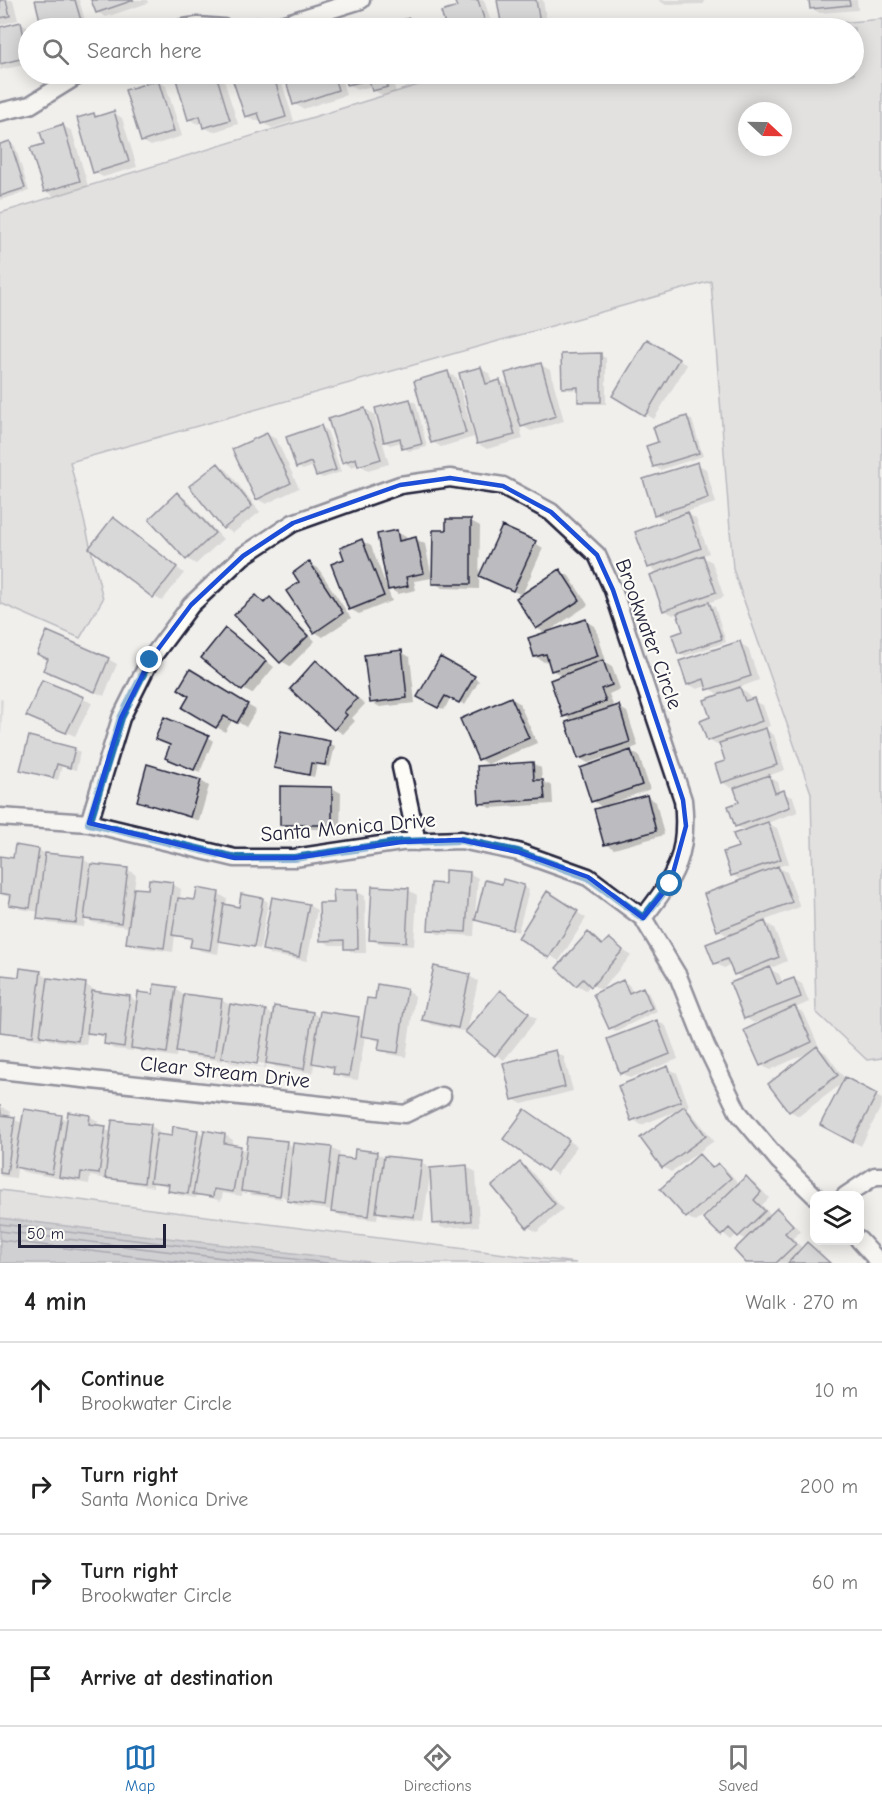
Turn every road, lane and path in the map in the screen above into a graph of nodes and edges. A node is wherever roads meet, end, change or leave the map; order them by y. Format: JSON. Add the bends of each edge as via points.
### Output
{"nodes":[{"id":1,"x":362,"y":0,"type":"edge"},
{"id":2,"x":341,"y":3,"type":"edge"},
{"id":3,"x":300,"y":18,"type":"edge"},
{"id":4,"x":64,"y":84,"type":"edge"},
{"id":5,"x":0,"y":112,"type":"edge"},
{"id":6,"x":401,"y":767,"type":"dead end"},
{"id":7,"x":0,"y":817,"type":"edge"},
{"id":8,"x":89,"y":823,"type":"junction"},
{"id":9,"x":417,"y":842,"type":"junction"},
{"id":10,"x":643,"y":918,"type":"junction"},
{"id":11,"x":0,"y":1070,"type":"edge"},
{"id":12,"x":442,"y":1096,"type":"dead end"},
{"id":13,"x":882,"y":1176,"type":"edge"},
{"id":14,"x":810,"y":1191,"type":"edge"},
{"id":15,"x":852,"y":1191,"type":"edge"},
{"id":16,"x":864,"y":1245,"type":"edge"},
{"id":17,"x":880,"y":1263,"type":"edge"}],
"edges":[{"from":1,"to":2,"type":"street"},
{"from":2,"to":3,"type":"street"},
{"from":4,"to":5,"type":"street","via":[[30,105]]},
{"from":6,"to":9,"type":"street"},
{"from":7,"to":8,"type":"street","name":"Santa Monica Drive"},
{"from":8,"to":9,"type":"street","name":"Santa Monica Drive","via":[[235,858],[294,858]]},
{"from":8,"to":10,"type":"street","name":"Brookwater Circle","via":[[121,718],[150,660],[191,605],[243,556],[293,523],[399,485],[450,478],[503,486],[551,512],[597,555],[613,590],[682,800],[686,826],[680,859],[670,884]]},
{"from":9,"to":10,"type":"street","name":"Santa Monica Drive","via":[[461,840],[518,852],[588,877]]},
{"from":10,"to":14,"type":"street","name":"Santa Monica Drive","via":[[678,976],[738,1112]]},
{"from":11,"to":12,"type":"street","name":"Clear Stream Drive","via":[[405,1114]]},
{"from":13,"to":15,"type":"street","via":[[875,1176]]},
{"from":16,"to":17,"type":"street"}]}
